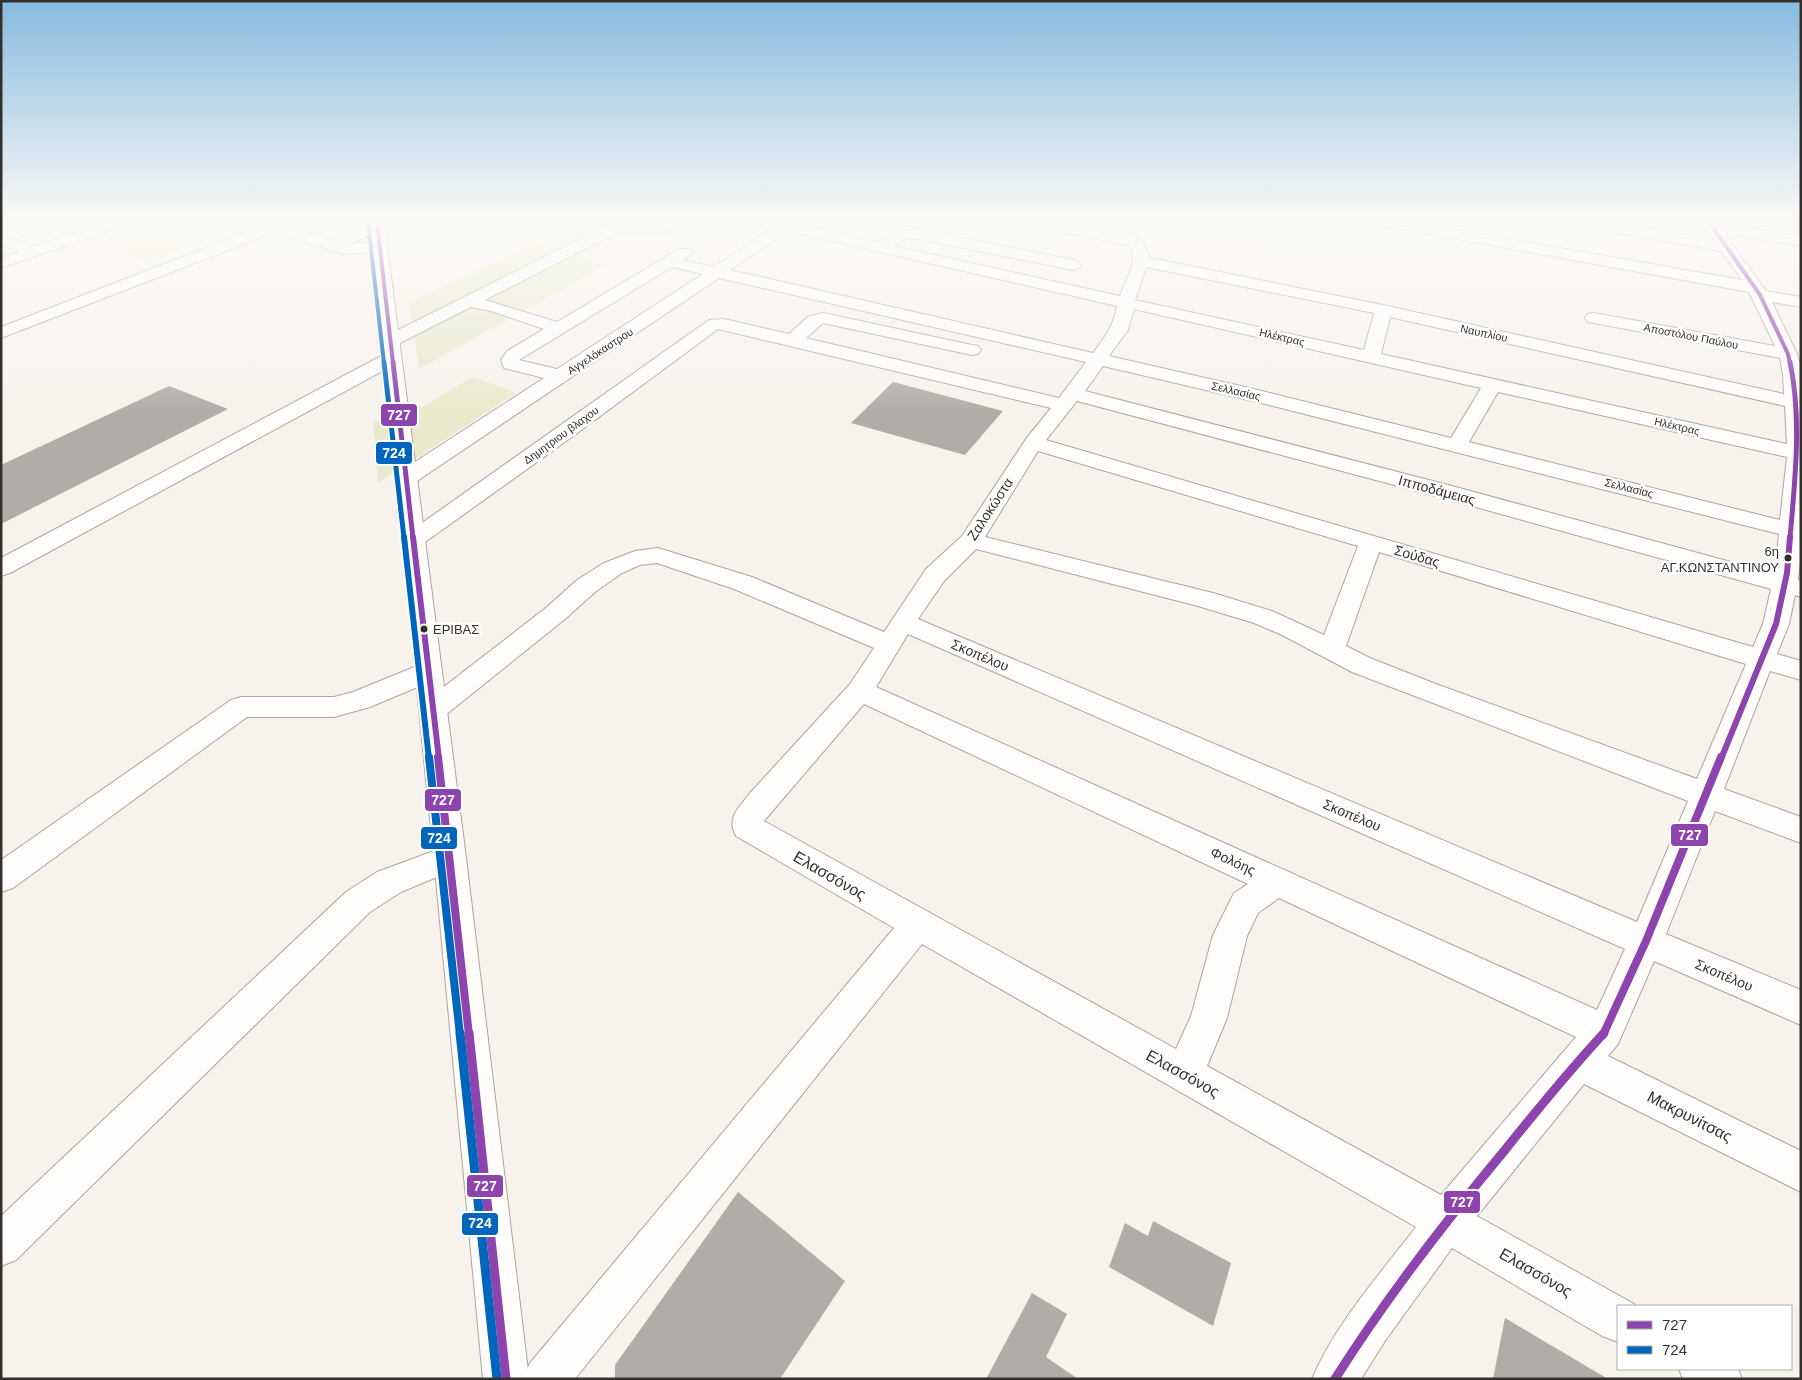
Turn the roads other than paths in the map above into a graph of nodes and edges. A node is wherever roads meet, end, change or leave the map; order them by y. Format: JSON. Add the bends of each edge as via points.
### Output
{"nodes":[{"id":1,"x":121,"y":286,"type":"edge"},
{"id":2,"x":385,"y":286,"type":"edge"},
{"id":3,"x":501,"y":286,"type":"edge"},
{"id":4,"x":627,"y":286,"type":"edge"},
{"id":5,"x":698,"y":286,"type":"edge"},
{"id":6,"x":765,"y":286,"type":"edge"},
{"id":7,"x":1057,"y":286,"type":"edge"},
{"id":8,"x":1129,"y":286,"type":"edge"},
{"id":9,"x":1285,"y":286,"type":"edge"},
{"id":10,"x":1730,"y":286,"type":"edge"},
{"id":11,"x":1754,"y":286,"type":"edge"},
{"id":12,"x":1758,"y":292,"type":"junction"},
{"id":13,"x":471,"y":302,"type":"junction"},
{"id":14,"x":1126,"y":302,"type":"junction"},
{"id":15,"x":1801,"y":302,"type":"edge"},
{"id":16,"x":1383,"y":310,"type":"junction"},
{"id":17,"x":1594,"y":318,"type":"dead end"},
{"id":18,"x":559,"y":328,"type":"junction"},
{"id":19,"x":707,"y":328,"type":"joint"},
{"id":20,"x":1,"y":333,"type":"edge"},
{"id":21,"x":792,"y":341,"type":"junction"},
{"id":22,"x":391,"y":349,"type":"junction"},
{"id":23,"x":992,"y":354,"type":"dead end"},
{"id":24,"x":1371,"y":357,"type":"junction"},
{"id":25,"x":1084,"y":368,"type":"junction"},
{"id":26,"x":561,"y":376,"type":"junction"},
{"id":27,"x":1795,"y":377,"type":"edge"},
{"id":28,"x":1493,"y":384,"type":"junction"},
{"id":29,"x":1068,"y":399,"type":"junction"},
{"id":30,"x":1033,"y":443,"type":"junction"},
{"id":31,"x":1457,"y":445,"type":"junction"},
{"id":32,"x":1798,"y":453,"type":"junction"},
{"id":33,"x":406,"y":478,"type":"junction"},
{"id":34,"x":1796,"y":531,"type":"edge"},
{"id":35,"x":413,"y":540,"type":"junction"},
{"id":36,"x":971,"y":540,"type":"junction"},
{"id":37,"x":1371,"y":543,"type":"junction"},
{"id":38,"x":1,"y":568,"type":"edge"},
{"id":39,"x":1793,"y":587,"type":"edge"},
{"id":40,"x":896,"y":633,"type":"junction"},
{"id":41,"x":1331,"y":650,"type":"junction"},
{"id":42,"x":1762,"y":659,"type":"junction"},
{"id":43,"x":429,"y":670,"type":"junction"},
{"id":44,"x":1801,"y":671,"type":"edge"},
{"id":45,"x":860,"y":691,"type":"junction"},
{"id":46,"x":433,"y":710,"type":"junction"},
{"id":47,"x":1706,"y":796,"type":"junction"},
{"id":48,"x":747,"y":827,"type":"joint"},
{"id":49,"x":1801,"y":830,"type":"edge"},
{"id":50,"x":450,"y":858,"type":"junction"},
{"id":51,"x":1,"y":878,"type":"edge"},
{"id":52,"x":1278,"y":881,"type":"junction"},
{"id":53,"x":917,"y":925,"type":"junction"},
{"id":54,"x":1646,"y":941,"type":"junction"},
{"id":55,"x":1801,"y":1008,"type":"edge"},
{"id":56,"x":1605,"y":1032,"type":"junction"},
{"id":57,"x":1578,"y":1061,"type":"junction"},
{"id":58,"x":1184,"y":1074,"type":"junction"},
{"id":59,"x":1801,"y":1172,"type":"edge"},
{"id":60,"x":1447,"y":1220,"type":"junction"},
{"id":61,"x":1,"y":1245,"type":"edge"},
{"id":62,"x":1617,"y":1319,"type":"edge"},
{"id":63,"x":1704,"y":1370,"type":"edge"},
{"id":64,"x":506,"y":1379,"type":"edge"},
{"id":65,"x":546,"y":1379,"type":"edge"},
{"id":66,"x":1335,"y":1379,"type":"edge"},
{"id":67,"x":1719,"y":1379,"type":"edge"}],
"edges":[{"from":1,"to":20,"type":"street"},
{"from":2,"to":22,"type":"street"},
{"from":3,"to":13,"type":"street"},
{"from":4,"to":18,"type":"street"},
{"from":5,"to":26,"type":"street","name":"Αγγελόκαστρου"},
{"from":6,"to":25,"type":"street","name":"Σελλασίας"},
{"from":7,"to":14,"type":"street","name":"Ηλέκτρας"},
{"from":8,"to":14,"type":"street","name":"Ζαλοκώστα"},
{"from":9,"to":16,"type":"street","name":"Ναυπλίου"},
{"from":10,"to":12,"type":"street"},
{"from":11,"to":12,"type":"street"},
{"from":12,"to":15,"type":"street"},
{"from":12,"to":27,"type":"street"},
{"from":13,"to":18,"type":"street"},
{"from":13,"to":22,"type":"street"},
{"from":14,"to":24,"type":"street","name":"Ηλέκτρας"},
{"from":14,"to":25,"type":"street","name":"Ζαλοκώστα","via":[[1122,324]]},
{"from":16,"to":24,"type":"street"},
{"from":16,"to":27,"type":"street","name":"Ναυπλίου"},
{"from":17,"to":27,"type":"street","name":"Αποστόλου Παύλου"},
{"from":18,"to":26,"type":"street","via":[[510,360],[512,364]]},
{"from":19,"to":21,"type":"street","name":"Ιπποδάμειας","via":[[724,324]]},
{"from":19,"to":35,"type":"street","name":"Δημητριου βλαχου"},
{"from":21,"to":23,"type":"street","via":[[815,320],[831,318]]},
{"from":21,"to":29,"type":"street","name":"Ιπποδάμειας"},
{"from":22,"to":33,"type":"street"},
{"from":22,"to":38,"type":"street"},
{"from":24,"to":28,"type":"street","name":"Ηλέκτρας"},
{"from":25,"to":29,"type":"street","name":"Ζαλοκώστα"},
{"from":25,"to":31,"type":"street","name":"Σελλασίας"},
{"from":26,"to":33,"type":"street","name":"Αγγελόκαστρου"},
{"from":27,"to":32,"type":"street"},
{"from":28,"to":31,"type":"street"},
{"from":28,"to":32,"type":"street","name":"Ηλέκτρας"},
{"from":29,"to":30,"type":"street","name":"Ζαλοκώστα"},
{"from":29,"to":39,"type":"street","name":"Ιπποδάμειας","via":[[1444,491]]},
{"from":30,"to":36,"type":"street","name":"Ζαλοκώστα"},
{"from":30,"to":37,"type":"street","name":"Σούδας"},
{"from":31,"to":34,"type":"street","name":"Σελλασίας"},
{"from":32,"to":34,"type":"street"},
{"from":33,"to":35,"type":"street"},
{"from":34,"to":39,"type":"street"},
{"from":35,"to":43,"type":"street"},
{"from":36,"to":40,"type":"street","name":"Ζαλοκώστα","via":[[935,575]]},
{"from":36,"to":41,"type":"street","via":[[1240,610],[1291,629]]},
{"from":37,"to":41,"type":"street"},
{"from":37,"to":42,"type":"street","name":"Σούδας"},
{"from":39,"to":42,"type":"street"},
{"from":40,"to":45,"type":"street","name":"Ζαλοκώστα"},
{"from":40,"to":46,"type":"street","name":"Σκοπέλου","via":[[658,555],[635,558],[586,586]]},
{"from":40,"to":54,"type":"street","name":"Σκοπέλου"},
{"from":41,"to":47,"type":"street","via":[[1453,702]]},
{"from":42,"to":44,"type":"street","name":"Σούδας"},
{"from":42,"to":47,"type":"street"},
{"from":43,"to":46,"type":"street"},
{"from":43,"to":51,"type":"street","via":[[360,700],[334,707],[241,707]]},
{"from":45,"to":48,"type":"street","name":"Ζαλοκώστα","via":[[761,802],[747,821]]},
{"from":45,"to":52,"type":"street","name":"Φολόης"},
{"from":46,"to":50,"type":"street"},
{"from":47,"to":49,"type":"street"},
{"from":47,"to":54,"type":"street"},
{"from":48,"to":53,"type":"street","name":"Ελασσόνος"},
{"from":50,"to":61,"type":"street","via":[[389,882],[358,902]]},
{"from":50,"to":64,"type":"street"},
{"from":52,"to":56,"type":"street","name":"Φολόης"},
{"from":52,"to":58,"type":"street","via":[[1246,903],[1230,935],[1209,1018]]},
{"from":53,"to":58,"type":"street","name":"Ελασσόνος"},
{"from":53,"to":65,"type":"street"},
{"from":54,"to":55,"type":"street","name":"Σκοπέλου"},
{"from":54,"to":56,"type":"street"},
{"from":56,"to":57,"type":"street"},
{"from":57,"to":59,"type":"street","name":"Μακρυνίτσας"},
{"from":57,"to":60,"type":"street"},
{"from":58,"to":60,"type":"street","name":"Ελασσόνος"},
{"from":60,"to":62,"type":"street","name":"Ελασσόνος"},
{"from":60,"to":66,"type":"street","via":[[1368,1325]]},
{"from":63,"to":67,"type":"street"}]}
